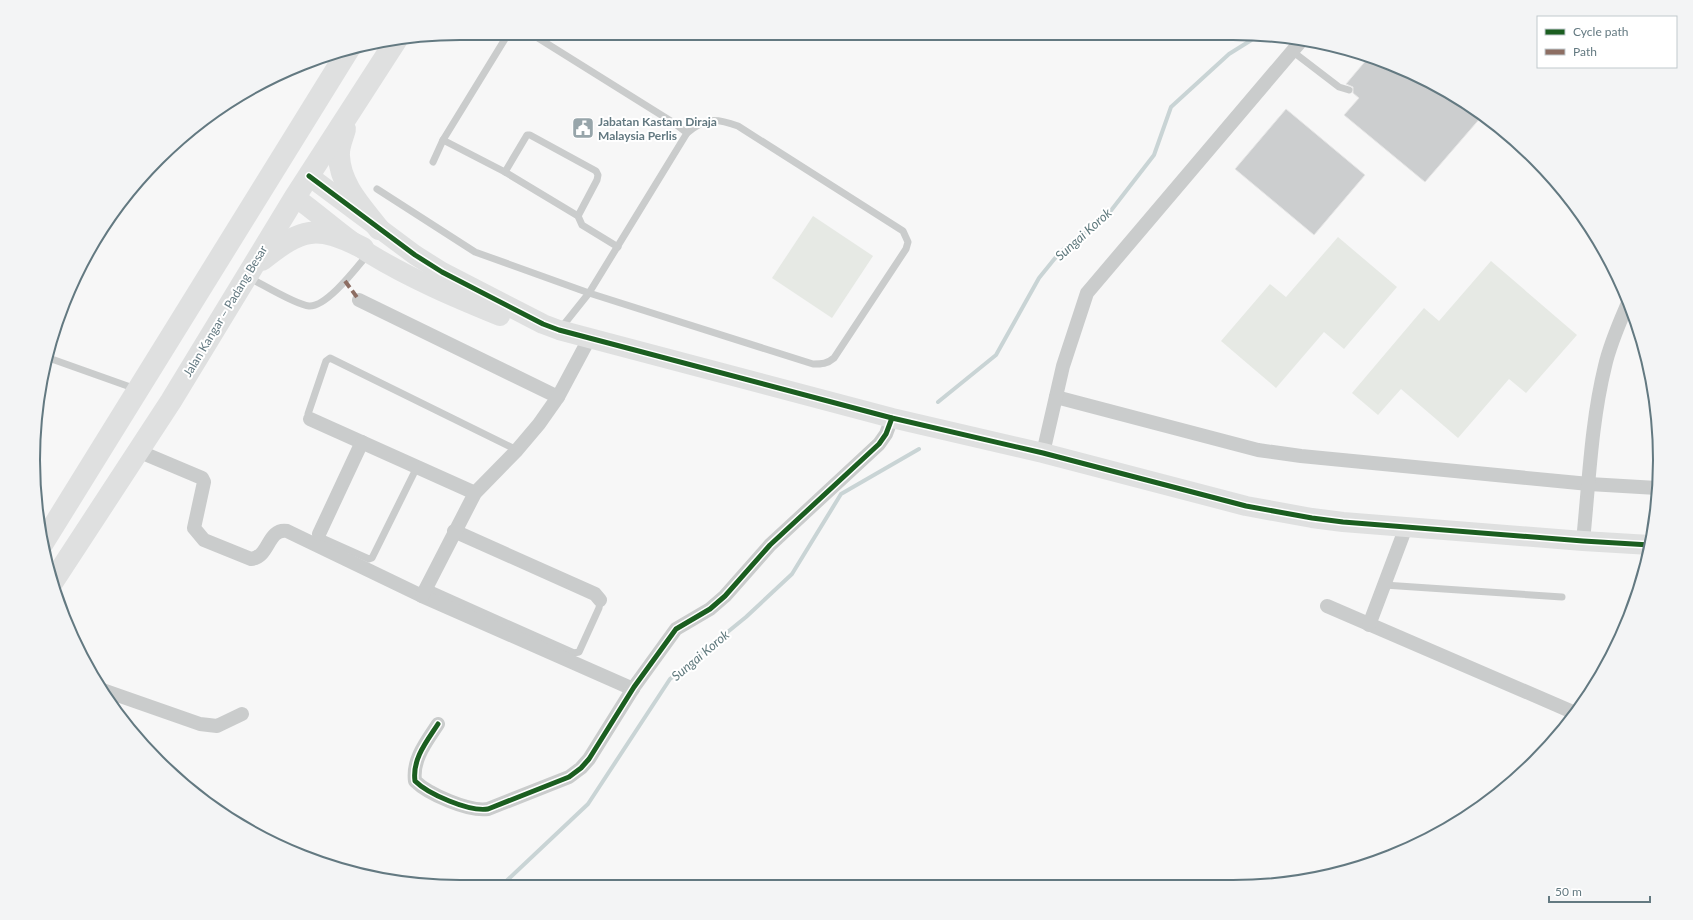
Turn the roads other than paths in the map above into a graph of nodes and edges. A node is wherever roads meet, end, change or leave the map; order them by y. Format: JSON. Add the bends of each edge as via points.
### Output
{"nodes":[{"id":1,"x":504,"y":40,"type":"edge"},
{"id":2,"x":541,"y":40,"type":"edge"},
{"id":3,"x":393,"y":46,"type":"edge"},
{"id":4,"x":1296,"y":46,"type":"edge"},
{"id":5,"x":345,"y":56,"type":"edge"},
{"id":6,"x":1349,"y":90,"type":"dead end"},
{"id":7,"x":349,"y":114,"type":"junction"},
{"id":8,"x":686,"y":133,"type":"junction"},
{"id":9,"x":294,"y":135,"type":"junction"},
{"id":10,"x":443,"y":140,"type":"junction"},
{"id":11,"x":433,"y":162,"type":"dead end"},
{"id":12,"x":505,"y":172,"type":"junction"},
{"id":13,"x":299,"y":183,"type":"junction"},
{"id":14,"x":377,"y":190,"type":"dead end"},
{"id":15,"x":258,"y":193,"type":"junction"},
{"id":16,"x":578,"y":216,"type":"junction"},
{"id":17,"x":379,"y":229,"type":"junction"},
{"id":18,"x":618,"y":247,"type":"junction"},
{"id":19,"x":366,"y":250,"type":"junction"},
{"id":20,"x":249,"y":272,"type":"junction"},
{"id":21,"x":589,"y":293,"type":"junction"},
{"id":22,"x":359,"y":300,"type":"dead end"},
{"id":23,"x":1625,"y":310,"type":"edge"},
{"id":24,"x":185,"y":316,"type":"junction"},
{"id":25,"x":551,"y":327,"type":"junction"},
{"id":26,"x":589,"y":339,"type":"junction"},
{"id":27,"x":52,"y":359,"type":"edge"},
{"id":28,"x":138,"y":390,"type":"junction"},
{"id":29,"x":558,"y":397,"type":"junction"},
{"id":30,"x":1056,"y":398,"type":"junction"},
{"id":31,"x":892,"y":418,"type":"junction"},
{"id":32,"x":310,"y":419,"type":"joint"},
{"id":33,"x":154,"y":426,"type":"junction"},
{"id":34,"x":362,"y":442,"type":"junction"},
{"id":35,"x":138,"y":450,"type":"junction"},
{"id":36,"x":517,"y":450,"type":"junction"},
{"id":37,"x":1043,"y":453,"type":"junction"},
{"id":38,"x":417,"y":467,"type":"junction"},
{"id":39,"x":1589,"y":484,"type":"junction"},
{"id":40,"x":1652,"y":488,"type":"edge"},
{"id":41,"x":475,"y":494,"type":"junction"},
{"id":42,"x":1406,"y":527,"type":"junction"},
{"id":43,"x":454,"y":531,"type":"junction"},
{"id":44,"x":319,"y":534,"type":"joint"},
{"id":45,"x":47,"y":536,"type":"edge"},
{"id":46,"x":1582,"y":541,"type":"junction"},
{"id":47,"x":1644,"y":545,"type":"edge"},
{"id":48,"x":56,"y":576,"type":"edge"},
{"id":49,"x":1384,"y":585,"type":"junction"},
{"id":50,"x":424,"y":591,"type":"junction"},
{"id":51,"x":1562,"y":597,"type":"dead end"},
{"id":52,"x":600,"y":600,"type":"joint"},
{"id":53,"x":1327,"y":606,"type":"dead end"},
{"id":54,"x":1369,"y":625,"type":"junction"},
{"id":55,"x":633,"y":689,"type":"junction"},
{"id":56,"x":111,"y":693,"type":"edge"},
{"id":57,"x":1570,"y":711,"type":"edge"},
{"id":58,"x":242,"y":714,"type":"dead end"},
{"id":59,"x":438,"y":724,"type":"dead end"}],
"edges":[{"from":1,"to":10,"type":"lane"},
{"from":2,"to":8,"type":"lane"},
{"from":3,"to":7,"type":"highway","name":"Jalan Kangar – Padang Besar"},
{"from":4,"to":6,"type":"lane","via":[[1339,87]]},
{"from":4,"to":30,"type":"street","via":[[1087,294],[1063,366]]},
{"from":5,"to":9,"type":"highway"},
{"from":7,"to":13,"type":"highway","name":"Jalan Kangar – Padang Besar"},
{"from":7,"to":17,"type":"highway","via":[[338,154],[341,170],[352,194]]},
{"from":8,"to":18,"type":"lane"},
{"from":8,"to":21,"type":"lane","via":[[698,123],[718,119],[738,126],[903,231],[908,242],[906,249],[834,358],[822,364],[813,364]]},
{"from":9,"to":13,"type":"highway","via":[[292,151]]},
{"from":9,"to":15,"type":"highway"},
{"from":10,"to":11,"type":"lane"},
{"from":10,"to":12,"type":"lane"},
{"from":12,"to":16,"type":"lane"},
{"from":12,"to":16,"type":"lane","via":[[527,135],[596,171],[597,180]]},
{"from":13,"to":15,"type":"highway","via":[[273,182]]},
{"from":13,"to":17,"type":"street"},
{"from":13,"to":19,"type":"street"},
{"from":13,"to":20,"type":"highway","name":"Jalan Kangar – Padang Besar"},
{"from":14,"to":21,"type":"lane","via":[[475,252]]},
{"from":15,"to":24,"type":"highway"},
{"from":16,"to":18,"type":"lane","via":[[582,225]]},
{"from":17,"to":25,"type":"street","via":[[442,272]]},
{"from":18,"to":21,"type":"lane"},
{"from":19,"to":20,"type":"highway","via":[[341,237],[324,232],[303,233],[285,242]]},
{"from":19,"to":20,"type":"lane","via":[[345,281],[320,304],[310,306],[299,303]]},
{"from":19,"to":25,"type":"street","via":[[423,282],[486,310],[519,323]]},
{"from":20,"to":33,"type":"highway","name":"Jalan Kangar – Padang Besar"},
{"from":21,"to":25,"type":"lane"},
{"from":22,"to":29,"type":"street"},
{"from":23,"to":39,"type":"street","via":[[1605,365],[1596,410]]},
{"from":24,"to":28,"type":"highway"},
{"from":24,"to":33,"type":"highway","via":[[201,302],[208,303],[211,309],[209,317],[179,364],[162,397]]},
{"from":25,"to":26,"type":"street"},
{"from":26,"to":29,"type":"street"},
{"from":26,"to":31,"type":"street","via":[[717,370],[742,379]]},
{"from":27,"to":28,"type":"lane"},
{"from":28,"to":45,"type":"highway"},
{"from":29,"to":36,"type":"street"},
{"from":30,"to":37,"type":"street"},
{"from":30,"to":39,"type":"street","via":[[1258,450],[1345,462]]},
{"from":31,"to":37,"type":"street"},
{"from":31,"to":55,"type":"street","via":[[886,434],[878,444],[770,545],[726,596],[710,609],[676,629]]},
{"from":32,"to":34,"type":"street"},
{"from":32,"to":36,"type":"lane","via":[[308,414],[326,361],[330,358]]},
{"from":33,"to":35,"type":"highway","name":"Jalan Kangar – Padang Besar"},
{"from":34,"to":38,"type":"street"},
{"from":34,"to":44,"type":"street"},
{"from":35,"to":48,"type":"highway","name":"Jalan Kangar – Padang Besar"},
{"from":35,"to":50,"type":"street","via":[[202,478],[204,482],[194,528],[204,540],[251,559],[257,559],[263,554],[276,532],[287,531]]},
{"from":36,"to":41,"type":"street"},
{"from":37,"to":42,"type":"street","via":[[1246,506],[1312,518]]},
{"from":38,"to":41,"type":"street"},
{"from":38,"to":44,"type":"lane","via":[[372,558],[369,559],[322,538]]},
{"from":39,"to":40,"type":"street"},
{"from":39,"to":46,"type":"street"},
{"from":41,"to":43,"type":"street"},
{"from":42,"to":46,"type":"street"},
{"from":42,"to":49,"type":"street"},
{"from":43,"to":50,"type":"street"},
{"from":43,"to":52,"type":"street","via":[[595,594]]},
{"from":46,"to":47,"type":"street"},
{"from":49,"to":51,"type":"lane"},
{"from":49,"to":54,"type":"street"},
{"from":50,"to":52,"type":"lane","via":[[574,653],[579,652],[599,608]]},
{"from":50,"to":55,"type":"street"},
{"from":53,"to":54,"type":"street"},
{"from":54,"to":57,"type":"street"},
{"from":55,"to":59,"type":"street","via":[[581,768],[551,785],[488,809],[480,810],[462,805],[428,790],[416,781],[415,768],[419,756]]},
{"from":56,"to":58,"type":"street","via":[[200,724],[217,726]]}]}
